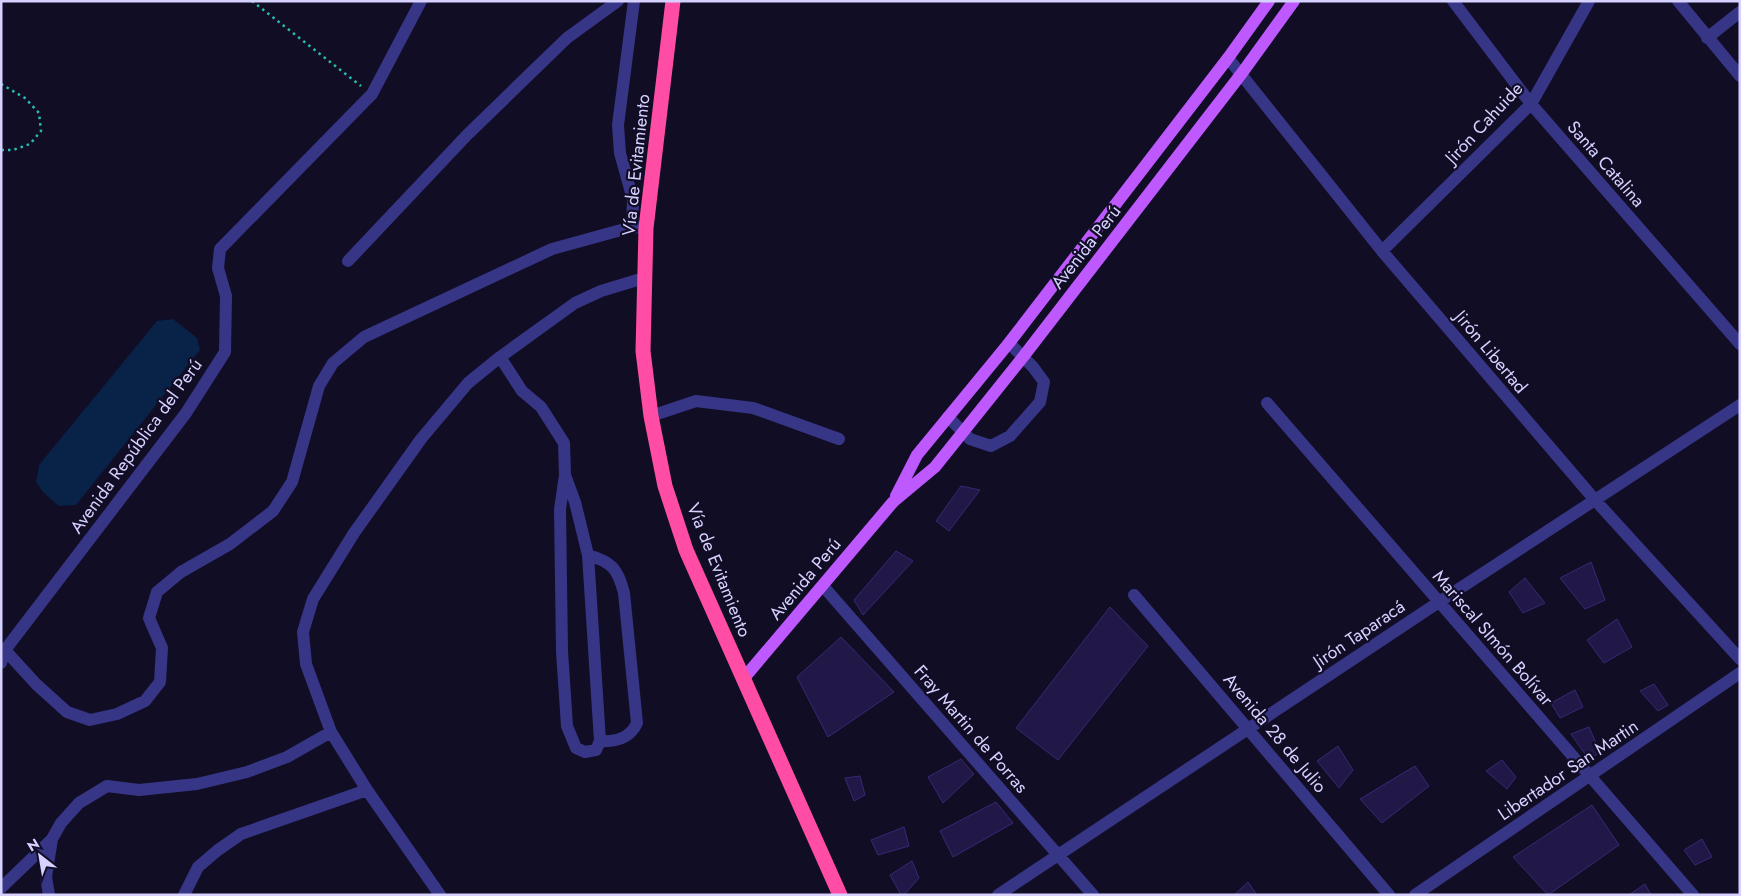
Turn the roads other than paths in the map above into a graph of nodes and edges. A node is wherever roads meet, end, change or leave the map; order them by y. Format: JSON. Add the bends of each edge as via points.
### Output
{"nodes":[{"id":1,"x":421,"y":1,"type":"edge"},
{"id":2,"x":618,"y":1,"type":"edge"},
{"id":3,"x":634,"y":1,"type":"edge"},
{"id":4,"x":673,"y":1,"type":"edge"},
{"id":5,"x":1269,"y":1,"type":"edge"},
{"id":6,"x":1294,"y":1,"type":"edge"},
{"id":7,"x":1453,"y":1,"type":"edge"},
{"id":8,"x":1588,"y":1,"type":"edge"},
{"id":9,"x":1678,"y":1,"type":"edge"},
{"id":10,"x":1740,"y":12,"type":"edge"},
{"id":11,"x":1707,"y":38,"type":"junction"},
{"id":12,"x":1228,"y":58,"type":"junction"},
{"id":13,"x":1242,"y":74,"type":"junction"},
{"id":14,"x":1740,"y":76,"type":"edge"},
{"id":15,"x":1530,"y":104,"type":"junction"},
{"id":16,"x":639,"y":228,"type":"junction"},
{"id":17,"x":1382,"y":251,"type":"junction"},
{"id":18,"x":348,"y":260,"type":"dead end"},
{"id":19,"x":644,"y":278,"type":"junction"},
{"id":20,"x":1008,"y":342,"type":"junction"},
{"id":21,"x":1740,"y":344,"type":"edge"},
{"id":22,"x":500,"y":357,"type":"junction"},
{"id":23,"x":1023,"y":357,"type":"junction"},
{"id":24,"x":1267,"y":403,"type":"dead end"},
{"id":25,"x":1740,"y":405,"type":"edge"},
{"id":26,"x":651,"y":416,"type":"junction"},
{"id":27,"x":948,"y":417,"type":"junction"},
{"id":28,"x":962,"y":432,"type":"junction"},
{"id":29,"x":839,"y":439,"type":"dead end"},
{"id":30,"x":565,"y":475,"type":"junction"},
{"id":31,"x":1595,"y":500,"type":"junction"},
{"id":32,"x":893,"y":502,"type":"junction"},
{"id":33,"x":588,"y":555,"type":"junction"},
{"id":34,"x":823,"y":586,"type":"junction"},
{"id":35,"x":1134,"y":594,"type":"dead end"},
{"id":36,"x":1439,"y":602,"type":"junction"},
{"id":37,"x":5,"y":650,"type":"junction"},
{"id":38,"x":1740,"y":659,"type":"edge"},
{"id":39,"x":1,"y":663,"type":"edge"},
{"id":40,"x":1740,"y":673,"type":"edge"},
{"id":41,"x":744,"y":678,"type":"junction"},
{"id":42,"x":1248,"y":729,"type":"junction"},
{"id":43,"x":332,"y":732,"type":"junction"},
{"id":44,"x":600,"y":741,"type":"junction"},
{"id":45,"x":1590,"y":776,"type":"junction"},
{"id":46,"x":367,"y":790,"type":"junction"},
{"id":47,"x":52,"y":839,"type":"junction"},
{"id":48,"x":1058,"y":855,"type":"junction"},
{"id":49,"x":1,"y":888,"type":"edge"},
{"id":50,"x":49,"y":895,"type":"edge"},
{"id":51,"x":184,"y":895,"type":"edge"},
{"id":52,"x":440,"y":895,"type":"edge"},
{"id":53,"x":840,"y":895,"type":"edge"},
{"id":54,"x":998,"y":895,"type":"edge"},
{"id":55,"x":1093,"y":895,"type":"edge"},
{"id":56,"x":1388,"y":895,"type":"edge"},
{"id":57,"x":1415,"y":895,"type":"edge"},
{"id":58,"x":1692,"y":895,"type":"edge"}],
"edges":[{"from":1,"to":37,"type":"street","name":"Avenida República del Perú","via":[[372,94],[220,248],[218,268],[226,296],[225,352],[186,414]]},
{"from":2,"to":18,"type":"street","via":[[566,38],[466,135]]},
{"from":3,"to":16,"type":"street","via":[[618,125],[620,152]]},
{"from":4,"to":16,"type":"highway","name":"Vía de Evitamiento"},
{"from":5,"to":12,"type":"main road","name":"Avenida Perú"},
{"from":6,"to":13,"type":"main road","name":"Avenida Perú"},
{"from":7,"to":15,"type":"street","name":"Santa Catalina"},
{"from":8,"to":15,"type":"street","name":"Jirón Cahuide"},
{"from":9,"to":11,"type":"street"},
{"from":10,"to":11,"type":"street"},
{"from":11,"to":14,"type":"street"},
{"from":12,"to":13,"type":"street","name":"Jirón Libertad"},
{"from":12,"to":20,"type":"main road","name":"Avenida Perú"},
{"from":13,"to":17,"type":"street","name":"Jirón Libertad"},
{"from":13,"to":23,"type":"main road","name":"Avenida Perú"},
{"from":15,"to":17,"type":"street","name":"Jirón Cahuide"},
{"from":15,"to":21,"type":"street","name":"Santa Catalina"},
{"from":16,"to":19,"type":"highway","name":"Vía de Evitamiento"},
{"from":16,"to":37,"type":"street","via":[[552,249],[364,337],[333,363],[319,386],[292,482],[273,511],[230,544],[181,572],[157,592],[149,618],[162,648],[160,682],[145,701],[116,714],[90,720],[67,712]]},
{"from":17,"to":31,"type":"street","name":"Jirón Libertad"},
{"from":19,"to":22,"type":"street","via":[[575,303]]},
{"from":19,"to":26,"type":"highway","name":"Vía de Evitamiento","via":[[643,350]]},
{"from":20,"to":23,"type":"street"},
{"from":20,"to":27,"type":"main road","name":"Avenida Perú"},
{"from":22,"to":30,"type":"street","via":[[522,391],[541,407],[564,442]]},
{"from":22,"to":43,"type":"street","via":[[468,383],[421,439],[354,533],[313,599],[303,632],[306,664]]},
{"from":23,"to":28,"type":"main road","name":"Avenida Perú"},
{"from":23,"to":28,"type":"street","via":[[1044,382],[1040,402],[1010,436],[991,446],[970,439]]},
{"from":24,"to":36,"type":"street","name":"Mariscal SImón Bolívar"},
{"from":25,"to":31,"type":"street","name":"Jirón Taparacá"},
{"from":26,"to":29,"type":"street","via":[[696,401],[752,408]]},
{"from":26,"to":41,"type":"highway","name":"Vía de Evitamiento","via":[[665,486],[686,550]]},
{"from":27,"to":28,"type":"street"},
{"from":27,"to":32,"type":"main road","name":"Avenida Perú","via":[[917,455]]},
{"from":28,"to":32,"type":"main road","name":"Avenida Perú","via":[[935,467]]},
{"from":30,"to":33,"type":"street"},
{"from":30,"to":44,"type":"street","via":[[560,510],[562,651],[567,726],[576,748],[585,752],[596,750]]},
{"from":31,"to":36,"type":"street","name":"Jirón Taparacá"},
{"from":31,"to":38,"type":"street","name":"Jirón Libertad"},
{"from":32,"to":34,"type":"main road","name":"Avenida Perú"},
{"from":33,"to":44,"type":"street"},
{"from":33,"to":44,"type":"street","via":[[612,566],[620,576],[637,722],[633,731],[616,741]]},
{"from":34,"to":41,"type":"main road","name":"Avenida Perú"},
{"from":34,"to":48,"type":"street","name":"Fray Martin de Porras"},
{"from":35,"to":42,"type":"street","name":"Avenida 28 de Julio"},
{"from":36,"to":42,"type":"street","name":"Jirón Taparacá"},
{"from":36,"to":45,"type":"street","name":"Mariscal SImón Bolívar"},
{"from":37,"to":39,"type":"street","name":"Avenida República del Perú"},
{"from":40,"to":45,"type":"street","name":"Libertador San Martin"},
{"from":41,"to":53,"type":"highway","name":"Vía de Evitamiento"},
{"from":42,"to":48,"type":"street","name":"Jirón Taparacá"},
{"from":42,"to":56,"type":"street","name":"Avenida 28 de Julio"},
{"from":43,"to":46,"type":"street"},
{"from":43,"to":47,"type":"street","via":[[287,757],[247,772],[197,784],[139,790],[107,786],[79,803]]},
{"from":45,"to":57,"type":"street","name":"Libertador San Martin"},
{"from":45,"to":58,"type":"street","name":"Mariscal SImón Bolívar"},
{"from":46,"to":51,"type":"street","via":[[241,834],[198,867]]},
{"from":46,"to":52,"type":"street"},
{"from":47,"to":49,"type":"street"},
{"from":47,"to":50,"type":"street","via":[[46,876]]},
{"from":48,"to":54,"type":"street","name":"Jirón Taparacá"},
{"from":48,"to":55,"type":"street","name":"Fray Martin de Porras"}]}
